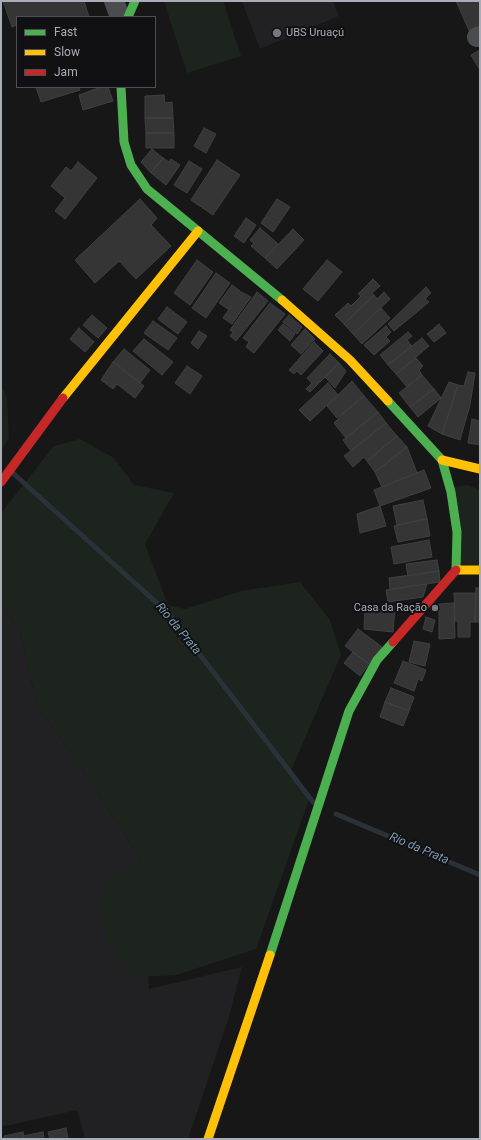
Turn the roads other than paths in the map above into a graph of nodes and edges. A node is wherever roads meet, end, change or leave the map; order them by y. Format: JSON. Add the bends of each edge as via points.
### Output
{"nodes":[{"id":1,"x":114,"y":1,"type":"edge"},
{"id":2,"x":135,"y":1,"type":"edge"},
{"id":3,"x":120,"y":16,"type":"edge"},
{"id":4,"x":128,"y":16,"type":"edge"},
{"id":5,"x":120,"y":88,"type":"edge"},
{"id":6,"x":198,"y":232,"type":"junction"},
{"id":7,"x":442,"y":460,"type":"junction"},
{"id":8,"x":480,"y":469,"type":"edge"},
{"id":9,"x":1,"y":482,"type":"edge"},
{"id":10,"x":456,"y":570,"type":"junction"},
{"id":11,"x":480,"y":570,"type":"edge"},
{"id":12,"x":208,"y":1139,"type":"edge"}],
"edges":[{"from":1,"to":3,"type":"street"},
{"from":2,"to":4,"type":"street"},
{"from":5,"to":6,"type":"street","via":[[124,142],[131,165],[147,189]]},
{"from":6,"to":7,"type":"street","via":[[280,298],[350,360]]},
{"from":6,"to":9,"type":"street","via":[[64,396]]},
{"from":7,"to":8,"type":"street"},
{"from":7,"to":10,"type":"street","via":[[451,492],[457,532]]},
{"from":10,"to":11,"type":"street"},
{"from":10,"to":12,"type":"street","via":[[377,660],[349,711]]}]}
